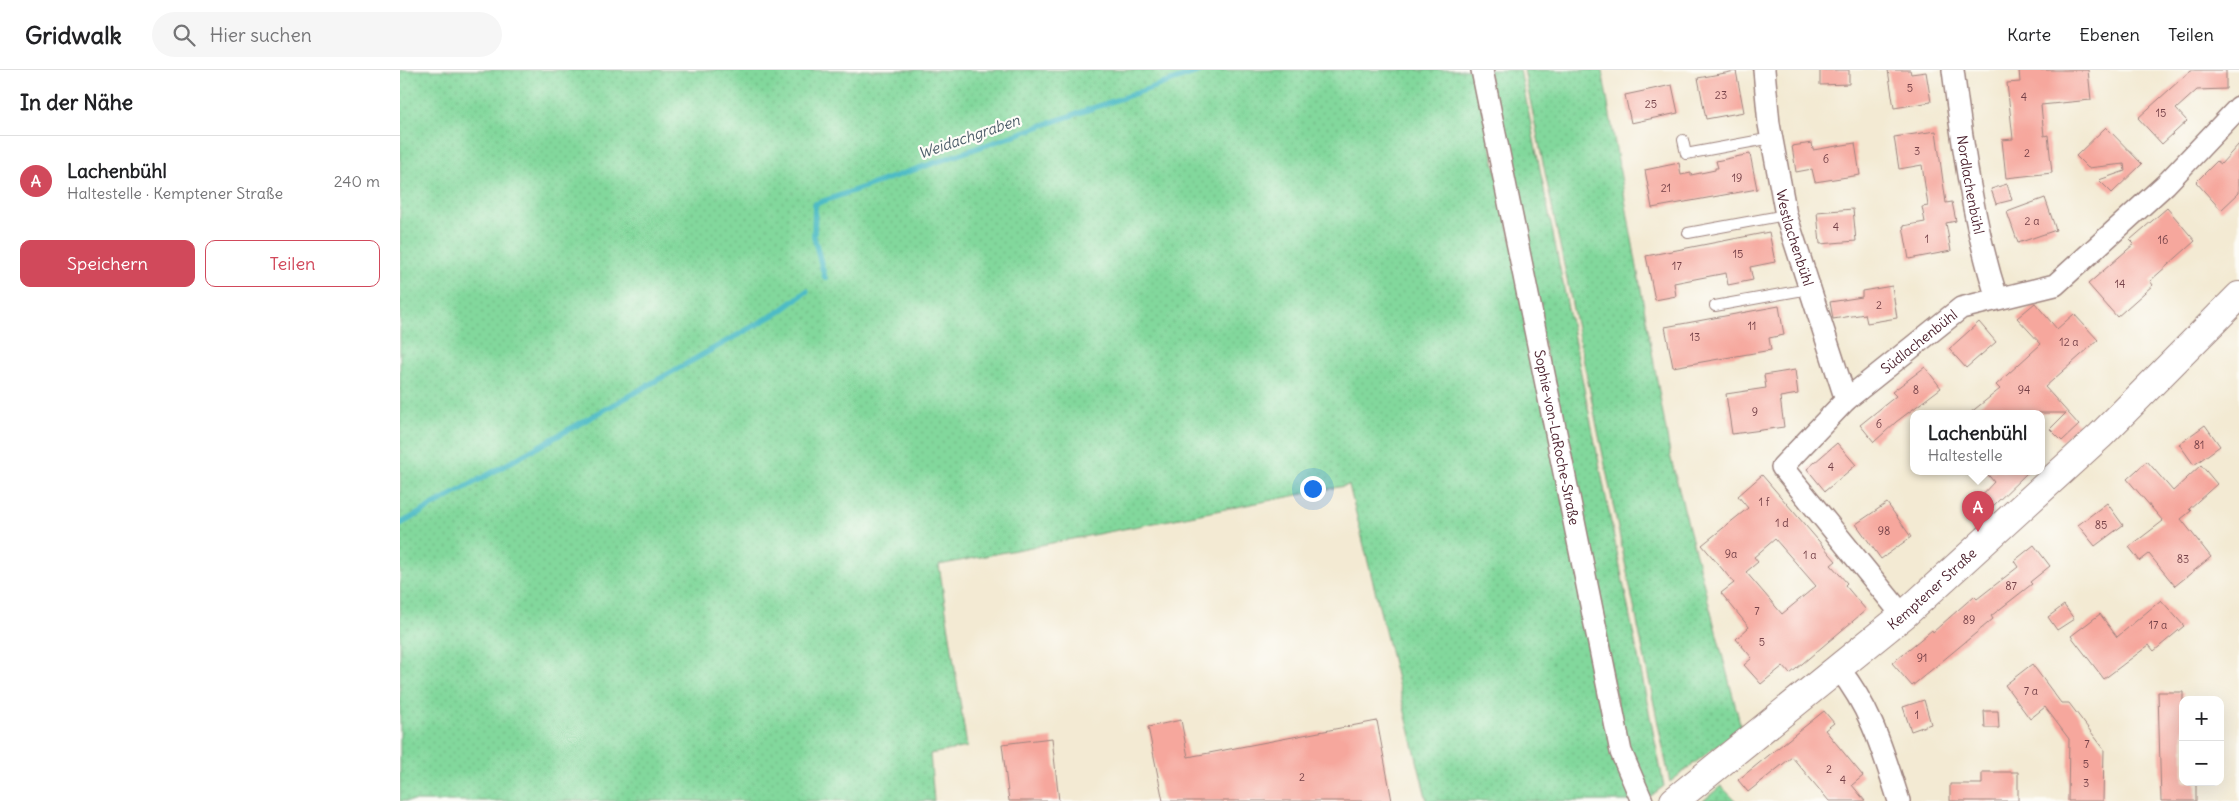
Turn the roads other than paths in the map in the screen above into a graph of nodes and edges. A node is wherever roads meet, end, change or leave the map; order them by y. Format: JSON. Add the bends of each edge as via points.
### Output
{"nodes":[{"id":1,"x":1482,"y":70,"type":"edge"},
{"id":2,"x":1764,"y":70,"type":"edge"},
{"id":3,"x":1953,"y":70,"type":"edge"},
{"id":4,"x":2239,"y":107,"type":"edge"},
{"id":5,"x":1772,"y":138,"type":"junction"},
{"id":6,"x":1684,"y":140,"type":"dead end"},
{"id":7,"x":1786,"y":215,"type":"junction"},
{"id":8,"x":1688,"y":233,"type":"dead end"},
{"id":9,"x":1809,"y":289,"type":"junction"},
{"id":10,"x":2239,"y":296,"type":"edge"},
{"id":11,"x":1997,"y":298,"type":"junction"},
{"id":12,"x":1715,"y":306,"type":"dead end"},
{"id":13,"x":1846,"y":400,"type":"junction"},
{"id":14,"x":1905,"y":614,"type":"junction"},
{"id":15,"x":1839,"y":668,"type":"junction"},
{"id":16,"x":1642,"y":801,"type":"edge"},
{"id":17,"x":1674,"y":801,"type":"edge"},
{"id":18,"x":1899,"y":801,"type":"edge"}],
"edges":[{"from":1,"to":16,"type":"street","name":"Sophie-von-LaRoche-Straße","via":[[1621,752]]},
{"from":2,"to":5,"type":"street","name":"Westlachenbühl"},
{"from":3,"to":11,"type":"street","name":"Nordlachenbühl","via":[[1964,155],[1984,258]]},
{"from":4,"to":11,"type":"street","name":"Südlachenbühl","via":[[2166,184],[2054,284]]},
{"from":5,"to":6,"type":"lane","via":[[1686,154]]},
{"from":5,"to":7,"type":"street","name":"Westlachenbühl"},
{"from":7,"to":8,"type":"lane"},
{"from":7,"to":9,"type":"street","name":"Westlachenbühl"},
{"from":9,"to":12,"type":"lane"},
{"from":9,"to":13,"type":"street","name":"Westlachenbühl"},
{"from":10,"to":14,"type":"main road","name":"Kemptener Straße","via":[[2101,435]]},
{"from":11,"to":13,"type":"street","name":"Südlachenbühl","via":[[1962,308]]},
{"from":13,"to":14,"type":"street","name":"Südlachenbühl","via":[[1782,467],[1895,606]]},
{"from":14,"to":15,"type":"main road","name":"Kemptener Straße"},
{"from":15,"to":17,"type":"main road","name":"Kemptener Straße"},
{"from":15,"to":18,"type":"street","via":[[1876,729]]}]}
